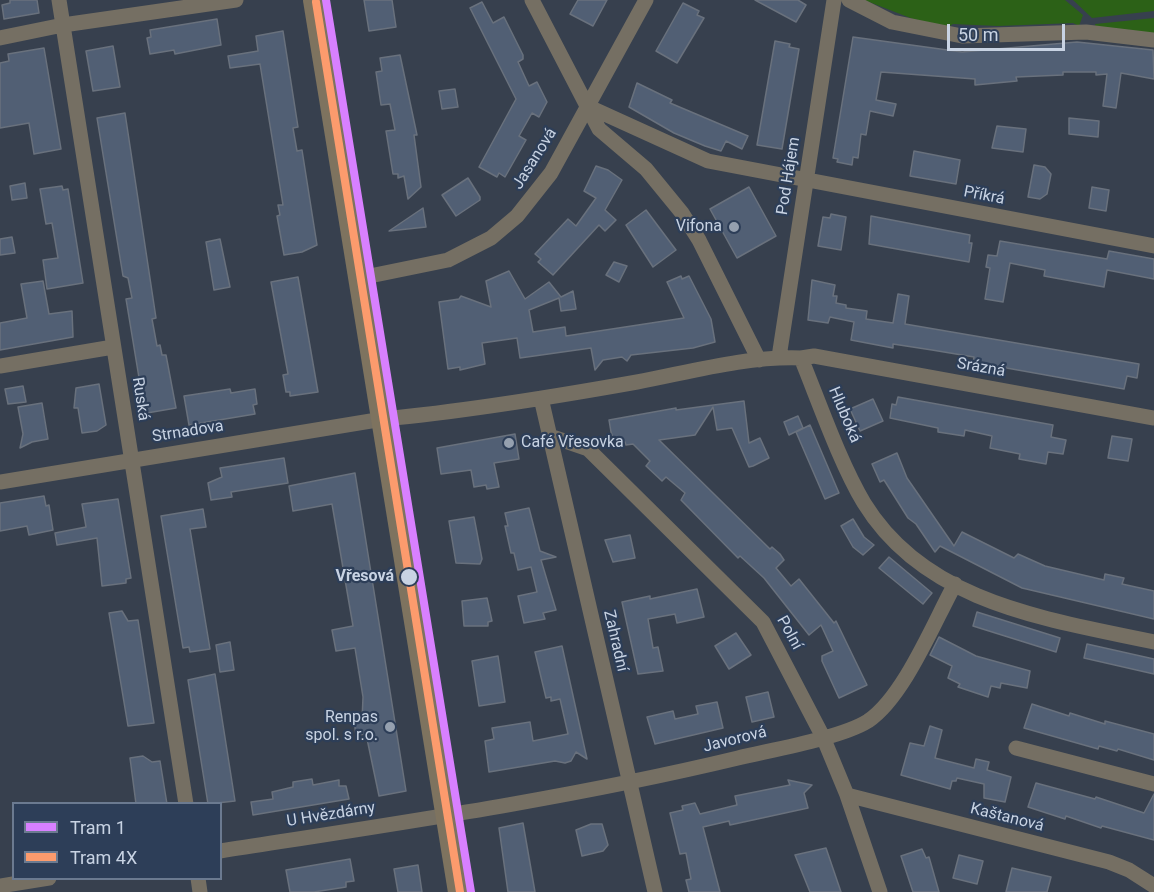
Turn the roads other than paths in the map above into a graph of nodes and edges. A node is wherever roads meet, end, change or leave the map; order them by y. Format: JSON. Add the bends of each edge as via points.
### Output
{"nodes":[{"id":1,"x":58,"y":0,"type":"edge"},
{"id":2,"x":236,"y":0,"type":"edge"},
{"id":3,"x":315,"y":0,"type":"edge"},
{"id":4,"x":532,"y":0,"type":"edge"},
{"id":5,"x":646,"y":0,"type":"edge"},
{"id":6,"x":834,"y":0,"type":"edge"},
{"id":7,"x":849,"y":0,"type":"edge"},
{"id":8,"x":63,"y":25,"type":"junction"},
{"id":9,"x":0,"y":38,"type":"edge"},
{"id":10,"x":1154,"y":40,"type":"edge"},
{"id":11,"x":587,"y":106,"type":"junction"},
{"id":12,"x":807,"y":180,"type":"junction"},
{"id":13,"x":1154,"y":246,"type":"edge"},
{"id":14,"x":360,"y":278,"type":"junction"},
{"id":15,"x":113,"y":347,"type":"junction"},
{"id":16,"x":778,"y":357,"type":"junction"},
{"id":17,"x":801,"y":358,"type":"junction"},
{"id":18,"x":759,"y":360,"type":"junction"},
{"id":19,"x":0,"y":366,"type":"edge"},
{"id":20,"x":541,"y":398,"type":"junction"},
{"id":21,"x":1154,"y":418,"type":"edge"},
{"id":22,"x":383,"y":419,"type":"junction"},
{"id":23,"x":550,"y":436,"type":"junction"},
{"id":24,"x":131,"y":459,"type":"junction"},
{"id":25,"x":0,"y":482,"type":"edge"},
{"id":26,"x":955,"y":584,"type":"junction"},
{"id":27,"x":1154,"y":642,"type":"edge"},
{"id":28,"x":823,"y":737,"type":"junction"},
{"id":29,"x":1016,"y":748,"type":"dead end"},
{"id":30,"x":630,"y":784,"type":"junction"},
{"id":31,"x":1154,"y":784,"type":"edge"},
{"id":32,"x":847,"y":795,"type":"junction"},
{"id":33,"x":186,"y":802,"type":"edge"},
{"id":34,"x":447,"y":814,"type":"junction"},
{"id":35,"x":222,"y":851,"type":"edge"},
{"id":36,"x":42,"y":880,"type":"edge"},
{"id":37,"x":0,"y":886,"type":"edge"},
{"id":38,"x":1154,"y":886,"type":"edge"},
{"id":39,"x":460,"y":892,"type":"edge"},
{"id":40,"x":655,"y":892,"type":"edge"},
{"id":41,"x":880,"y":892,"type":"edge"}],
"edges":[{"from":1,"to":8,"type":"street","name":"Ruská"},
{"from":2,"to":8,"type":"street"},
{"from":3,"to":14,"type":"main road"},
{"from":4,"to":11,"type":"street"},
{"from":5,"to":11,"type":"street","name":"Jasanová"},
{"from":6,"to":12,"type":"street","name":"Pod Hájem"},
{"from":7,"to":10,"type":"street","via":[[892,22],[962,36],[1086,32]]},
{"from":8,"to":9,"type":"street"},
{"from":8,"to":15,"type":"street","name":"Ruská"},
{"from":11,"to":12,"type":"street","via":[[708,161]]},
{"from":11,"to":14,"type":"street","name":"Jasanová","via":[[541,188],[491,238],[448,260]]},
{"from":11,"to":18,"type":"street","via":[[599,129],[646,169],[682,213]]},
{"from":12,"to":13,"type":"street","name":"Příkrá"},
{"from":12,"to":16,"type":"street","name":"Pod Hájem"},
{"from":14,"to":22,"type":"main road"},
{"from":15,"to":19,"type":"street"},
{"from":15,"to":24,"type":"street","name":"Ruská"},
{"from":16,"to":17,"type":"street"},
{"from":16,"to":18,"type":"street"},
{"from":17,"to":21,"type":"street","name":"Srázná","via":[[814,356]]},
{"from":17,"to":26,"type":"street","name":"Hluboká","via":[[857,490],[880,527],[918,563]]},
{"from":18,"to":20,"type":"street"},
{"from":20,"to":22,"type":"street"},
{"from":20,"to":23,"type":"street","name":"Zahradní"},
{"from":22,"to":24,"type":"street","name":"Strnadova"},
{"from":22,"to":34,"type":"main road"},
{"from":23,"to":28,"type":"street","name":"Polní","via":[[588,449],[764,622]]},
{"from":23,"to":30,"type":"street","name":"Zahradní"},
{"from":24,"to":25,"type":"street","name":"Strnadova"},
{"from":24,"to":33,"type":"street","name":"Ruská"},
{"from":26,"to":27,"type":"street","name":"Hluboká","via":[[997,606]]},
{"from":26,"to":28,"type":"street","name":"Javorová","via":[[885,706],[867,721]]},
{"from":28,"to":30,"type":"street","name":"Javorová"},
{"from":28,"to":32,"type":"street","name":"Polní"},
{"from":29,"to":31,"type":"street"},
{"from":30,"to":34,"type":"street","name":"Javorová"},
{"from":30,"to":40,"type":"street","name":"Zahradní"},
{"from":32,"to":38,"type":"street","name":"Kaštanová","via":[[1109,862]]},
{"from":32,"to":41,"type":"street","name":"Polní"},
{"from":34,"to":35,"type":"street","name":"U Hvězdárny"},
{"from":34,"to":39,"type":"main road"},
{"from":36,"to":37,"type":"street"}]}
